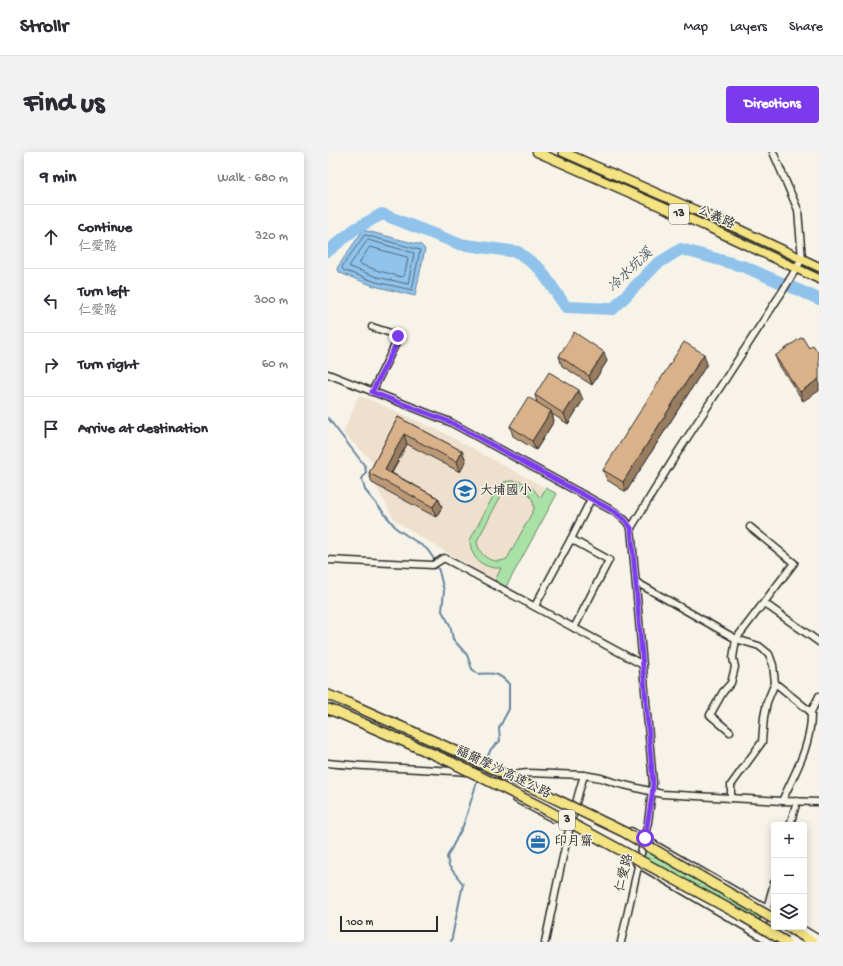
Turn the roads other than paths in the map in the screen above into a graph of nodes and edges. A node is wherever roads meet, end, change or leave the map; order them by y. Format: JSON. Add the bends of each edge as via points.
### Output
{"nodes":[{"id":1,"x":537,"y":152,"type":"edge"},
{"id":2,"x":564,"y":152,"type":"edge"},
{"id":3,"x":773,"y":152,"type":"edge"},
{"id":4,"x":614,"y":174,"type":"junction"},
{"id":5,"x":611,"y":185,"type":"junction"},
{"id":6,"x":802,"y":259,"type":"junction"},
{"id":7,"x":819,"y":267,"type":"edge"},
{"id":8,"x":797,"y":268,"type":"junction"},
{"id":9,"x":819,"y":279,"type":"edge"},
{"id":10,"x":372,"y":327,"type":"dead end"},
{"id":11,"x":328,"y":374,"type":"edge"},
{"id":12,"x":372,"y":392,"type":"junction"},
{"id":13,"x":591,"y":499,"type":"junction"},
{"id":14,"x":750,"y":527,"type":"dead end"},
{"id":15,"x":631,"y":528,"type":"junction"},
{"id":16,"x":571,"y":539,"type":"junction"},
{"id":17,"x":328,"y":560,"type":"edge"},
{"id":18,"x":636,"y":582,"type":"junction"},
{"id":19,"x":764,"y":603,"type":"junction"},
{"id":20,"x":535,"y":606,"type":"junction"},
{"id":21,"x":574,"y":628,"type":"junction"},
{"id":22,"x":736,"y":639,"type":"junction"},
{"id":23,"x":819,"y":642,"type":"edge"},
{"id":24,"x":643,"y":665,"type":"junction"},
{"id":25,"x":775,"y":683,"type":"junction"},
{"id":26,"x":328,"y":695,"type":"edge"},
{"id":27,"x":819,"y":696,"type":"edge"},
{"id":28,"x":328,"y":709,"type":"edge"},
{"id":29,"x":810,"y":712,"type":"junction"},
{"id":30,"x":730,"y":732,"type":"dead end"},
{"id":31,"x":328,"y":763,"type":"edge"},
{"id":32,"x":478,"y":773,"type":"junction"},
{"id":33,"x":584,"y":775,"type":"junction"},
{"id":34,"x":512,"y":776,"type":"junction"},
{"id":35,"x":652,"y":791,"type":"junction"},
{"id":36,"x":731,"y":798,"type":"junction"},
{"id":37,"x":782,"y":801,"type":"junction"},
{"id":38,"x":797,"y":801,"type":"junction"},
{"id":39,"x":819,"y":802,"type":"edge"},
{"id":40,"x":575,"y":804,"type":"junction"},
{"id":41,"x":791,"y":822,"type":"edge"},
{"id":42,"x":570,"y":827,"type":"junction"},
{"id":43,"x":645,"y":838,"type":"junction"},
{"id":44,"x":639,"y":865,"type":"junction"},
{"id":45,"x":771,"y":894,"type":"edge"},
{"id":46,"x":767,"y":909,"type":"junction"},
{"id":47,"x":771,"y":911,"type":"edge"},
{"id":48,"x":771,"y":916,"type":"edge"},
{"id":49,"x":793,"y":930,"type":"edge"},
{"id":50,"x":804,"y":930,"type":"edge"},
{"id":51,"x":759,"y":935,"type":"junction"},
{"id":52,"x":819,"y":939,"type":"edge"},
{"id":53,"x":545,"y":942,"type":"edge"},
{"id":54,"x":621,"y":942,"type":"edge"},
{"id":55,"x":771,"y":942,"type":"edge"},
{"id":56,"x":786,"y":942,"type":"edge"},
{"id":57,"x":812,"y":942,"type":"edge"}],
"edges":[{"from":1,"to":5,"type":"main road","name":"公義路","number":"13"},
{"from":2,"to":4,"type":"main road","name":"公義路","number":"13"},
{"from":3,"to":6,"type":"street","via":[[798,210]]},
{"from":4,"to":5,"type":"main road"},
{"from":4,"to":6,"type":"main road","name":"公義路","number":"13"},
{"from":5,"to":8,"type":"main road","name":"公義路","number":"13"},
{"from":6,"to":7,"type":"main road","name":"公義路","number":"13"},
{"from":6,"to":8,"type":"street"},
{"from":8,"to":9,"type":"main road","name":"公義路","number":"13"},
{"from":8,"to":15,"type":"street"},
{"from":10,"to":12,"type":"street","via":[[397,335],[398,341]]},
{"from":11,"to":12,"type":"street"},
{"from":12,"to":13,"type":"street","via":[[450,422]]},
{"from":13,"to":15,"type":"street","via":[[615,512]]},
{"from":13,"to":16,"type":"street"},
{"from":14,"to":19,"type":"street","via":[[794,563]]},
{"from":15,"to":18,"type":"street","name":"仁愛路"},
{"from":16,"to":20,"type":"street"},
{"from":16,"to":21,"type":"street","via":[[609,560]]},
{"from":17,"to":20,"type":"street","via":[[433,566],[444,558]]},
{"from":18,"to":22,"type":"street"},
{"from":18,"to":24,"type":"street","name":"仁愛路"},
{"from":19,"to":22,"type":"street"},
{"from":19,"to":23,"type":"street"},
{"from":20,"to":21,"type":"street"},
{"from":21,"to":24,"type":"street"},
{"from":22,"to":25,"type":"street","via":[[759,646],[769,654]]},
{"from":22,"to":30,"type":"street","via":[[733,658],[735,667],[731,684],[723,692],[710,715]]},
{"from":24,"to":35,"type":"street","name":"仁愛路"},
{"from":25,"to":29,"type":"street"},
{"from":25,"to":36,"type":"street","via":[[767,702],[762,742],[731,785]]},
{"from":26,"to":48,"type":"highway","name":"福爾摩沙高速公路","number":"3","bridge":true,"via":[[458,752],[624,832]]},
{"from":27,"to":29,"type":"street"},
{"from":28,"to":56,"type":"highway","name":"福爾摩沙高速公路","number":"3","bridge":true,"via":[[451,762],[544,808]]},
{"from":29,"to":37,"type":"street","via":[[808,743]]},
{"from":31,"to":32,"type":"street"},
{"from":32,"to":34,"type":"street"},
{"from":32,"to":42,"type":"street","via":[[479,780]]},
{"from":33,"to":34,"type":"street","via":[[528,773]]},
{"from":33,"to":35,"type":"street"},
{"from":33,"to":40,"type":"street"},
{"from":34,"to":40,"type":"street"},
{"from":35,"to":36,"type":"street","via":[[662,794]]},
{"from":35,"to":43,"type":"street","name":"仁愛路"},
{"from":36,"to":37,"type":"street"},
{"from":37,"to":38,"type":"street"},
{"from":38,"to":39,"type":"street"},
{"from":38,"to":41,"type":"street"},
{"from":40,"to":42,"type":"street"},
{"from":40,"to":43,"type":"street"},
{"from":42,"to":44,"type":"street"},
{"from":42,"to":53,"type":"street"},
{"from":43,"to":44,"type":"street","name":"仁愛路"},
{"from":43,"to":46,"type":"street"},
{"from":44,"to":51,"type":"street"},
{"from":44,"to":54,"type":"street","name":"仁愛路"},
{"from":45,"to":46,"type":"street"},
{"from":46,"to":47,"type":"street"},
{"from":46,"to":51,"type":"street"},
{"from":49,"to":57,"type":"highway"},
{"from":50,"to":52,"type":"street"},
{"from":51,"to":55,"type":"street"}]}
